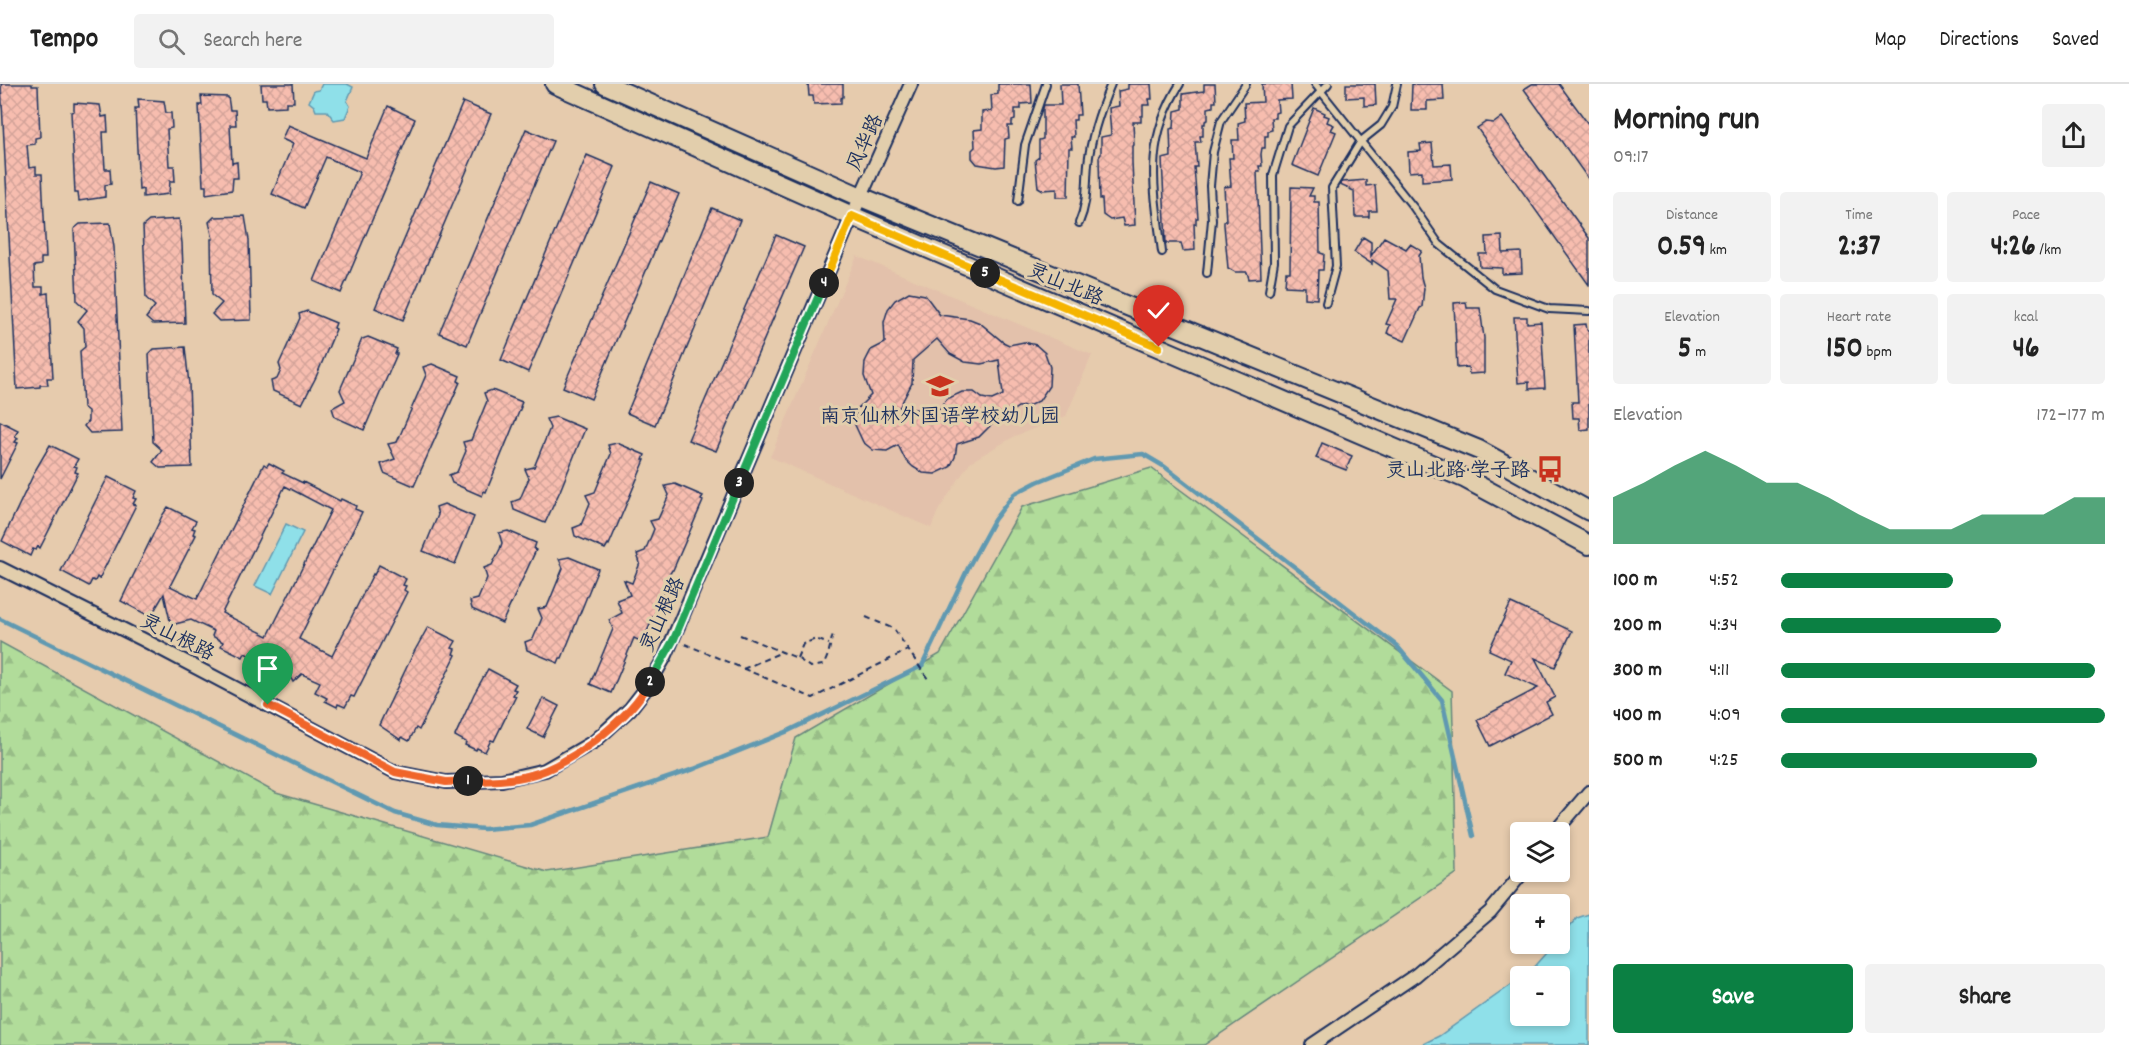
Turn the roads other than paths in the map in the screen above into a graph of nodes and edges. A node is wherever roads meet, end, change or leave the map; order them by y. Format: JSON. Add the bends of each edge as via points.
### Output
{"nodes":[{"id":1,"x":555,"y":84,"type":"edge"},
{"id":2,"x":605,"y":84,"type":"edge"},
{"id":3,"x":910,"y":84,"type":"edge"},
{"id":4,"x":1046,"y":84,"type":"edge"},
{"id":5,"x":1111,"y":84,"type":"edge"},
{"id":6,"x":1180,"y":84,"type":"edge"},
{"id":7,"x":1246,"y":84,"type":"edge"},
{"id":8,"x":1315,"y":84,"type":"edge"},
{"id":9,"x":1328,"y":84,"type":"edge"},
{"id":10,"x":1397,"y":84,"type":"edge"},
{"id":11,"x":1320,"y":90,"type":"junction"},
{"id":12,"x":1361,"y":141,"type":"junction"},
{"id":13,"x":861,"y":196,"type":"junction"},
{"id":14,"x":1018,"y":201,"type":"dead end"},
{"id":15,"x":852,"y":216,"type":"junction"},
{"id":16,"x":1079,"y":223,"type":"dead end"},
{"id":17,"x":1162,"y":252,"type":"dead end"},
{"id":18,"x":1208,"y":273,"type":"dead end"},
{"id":19,"x":1269,"y":291,"type":"dead end"},
{"id":20,"x":1326,"y":303,"type":"dead end"},
{"id":21,"x":1589,"y":310,"type":"edge"},
{"id":22,"x":1589,"y":511,"type":"edge"},
{"id":23,"x":1589,"y":545,"type":"edge"},
{"id":24,"x":0,"y":568,"type":"edge"},
{"id":25,"x":1589,"y":790,"type":"edge"},
{"id":26,"x":1563,"y":822,"type":"edge"},
{"id":27,"x":1515,"y":882,"type":"edge"},
{"id":28,"x":1312,"y":1045,"type":"edge"}],
"edges":[{"from":1,"to":15,"type":"main road","name":"灵山北路"},
{"from":2,"to":13,"type":"main road","name":"灵山北路"},
{"from":3,"to":13,"type":"street","name":"风华路"},
{"from":4,"to":14,"type":"lane","via":[[1024,145]]},
{"from":5,"to":16,"type":"lane","via":[[1099,112],[1088,162],[1086,207]]},
{"from":6,"to":17,"type":"lane","via":[[1167,104],[1154,153]]},
{"from":7,"to":18,"type":"lane","via":[[1221,121],[1213,152]]},
{"from":8,"to":11,"type":"lane"},
{"from":9,"to":11,"type":"lane"},
{"from":10,"to":12,"type":"lane","via":[[1392,107],[1381,125]]},
{"from":11,"to":12,"type":"lane"},
{"from":11,"to":19,"type":"lane","via":[[1288,126],[1273,175],[1274,262]]},
{"from":12,"to":20,"type":"lane","via":[[1332,188],[1336,266]]},
{"from":12,"to":21,"type":"lane","via":[[1439,244],[1496,289],[1549,309]]},
{"from":13,"to":15,"type":"street","name":"风华路"},
{"from":13,"to":22,"type":"main road","name":"灵山北路","via":[[1479,450]]},
{"from":15,"to":23,"type":"main road","name":"灵山北路","via":[[1466,479]]},
{"from":15,"to":24,"type":"street","name":"灵山根路","via":[[674,639],[648,686],[595,741],[545,770],[502,780],[446,782],[395,772]]},
{"from":25,"to":26,"type":"street"},
{"from":27,"to":28,"type":"street","via":[[1490,912],[1416,975]]}]}
